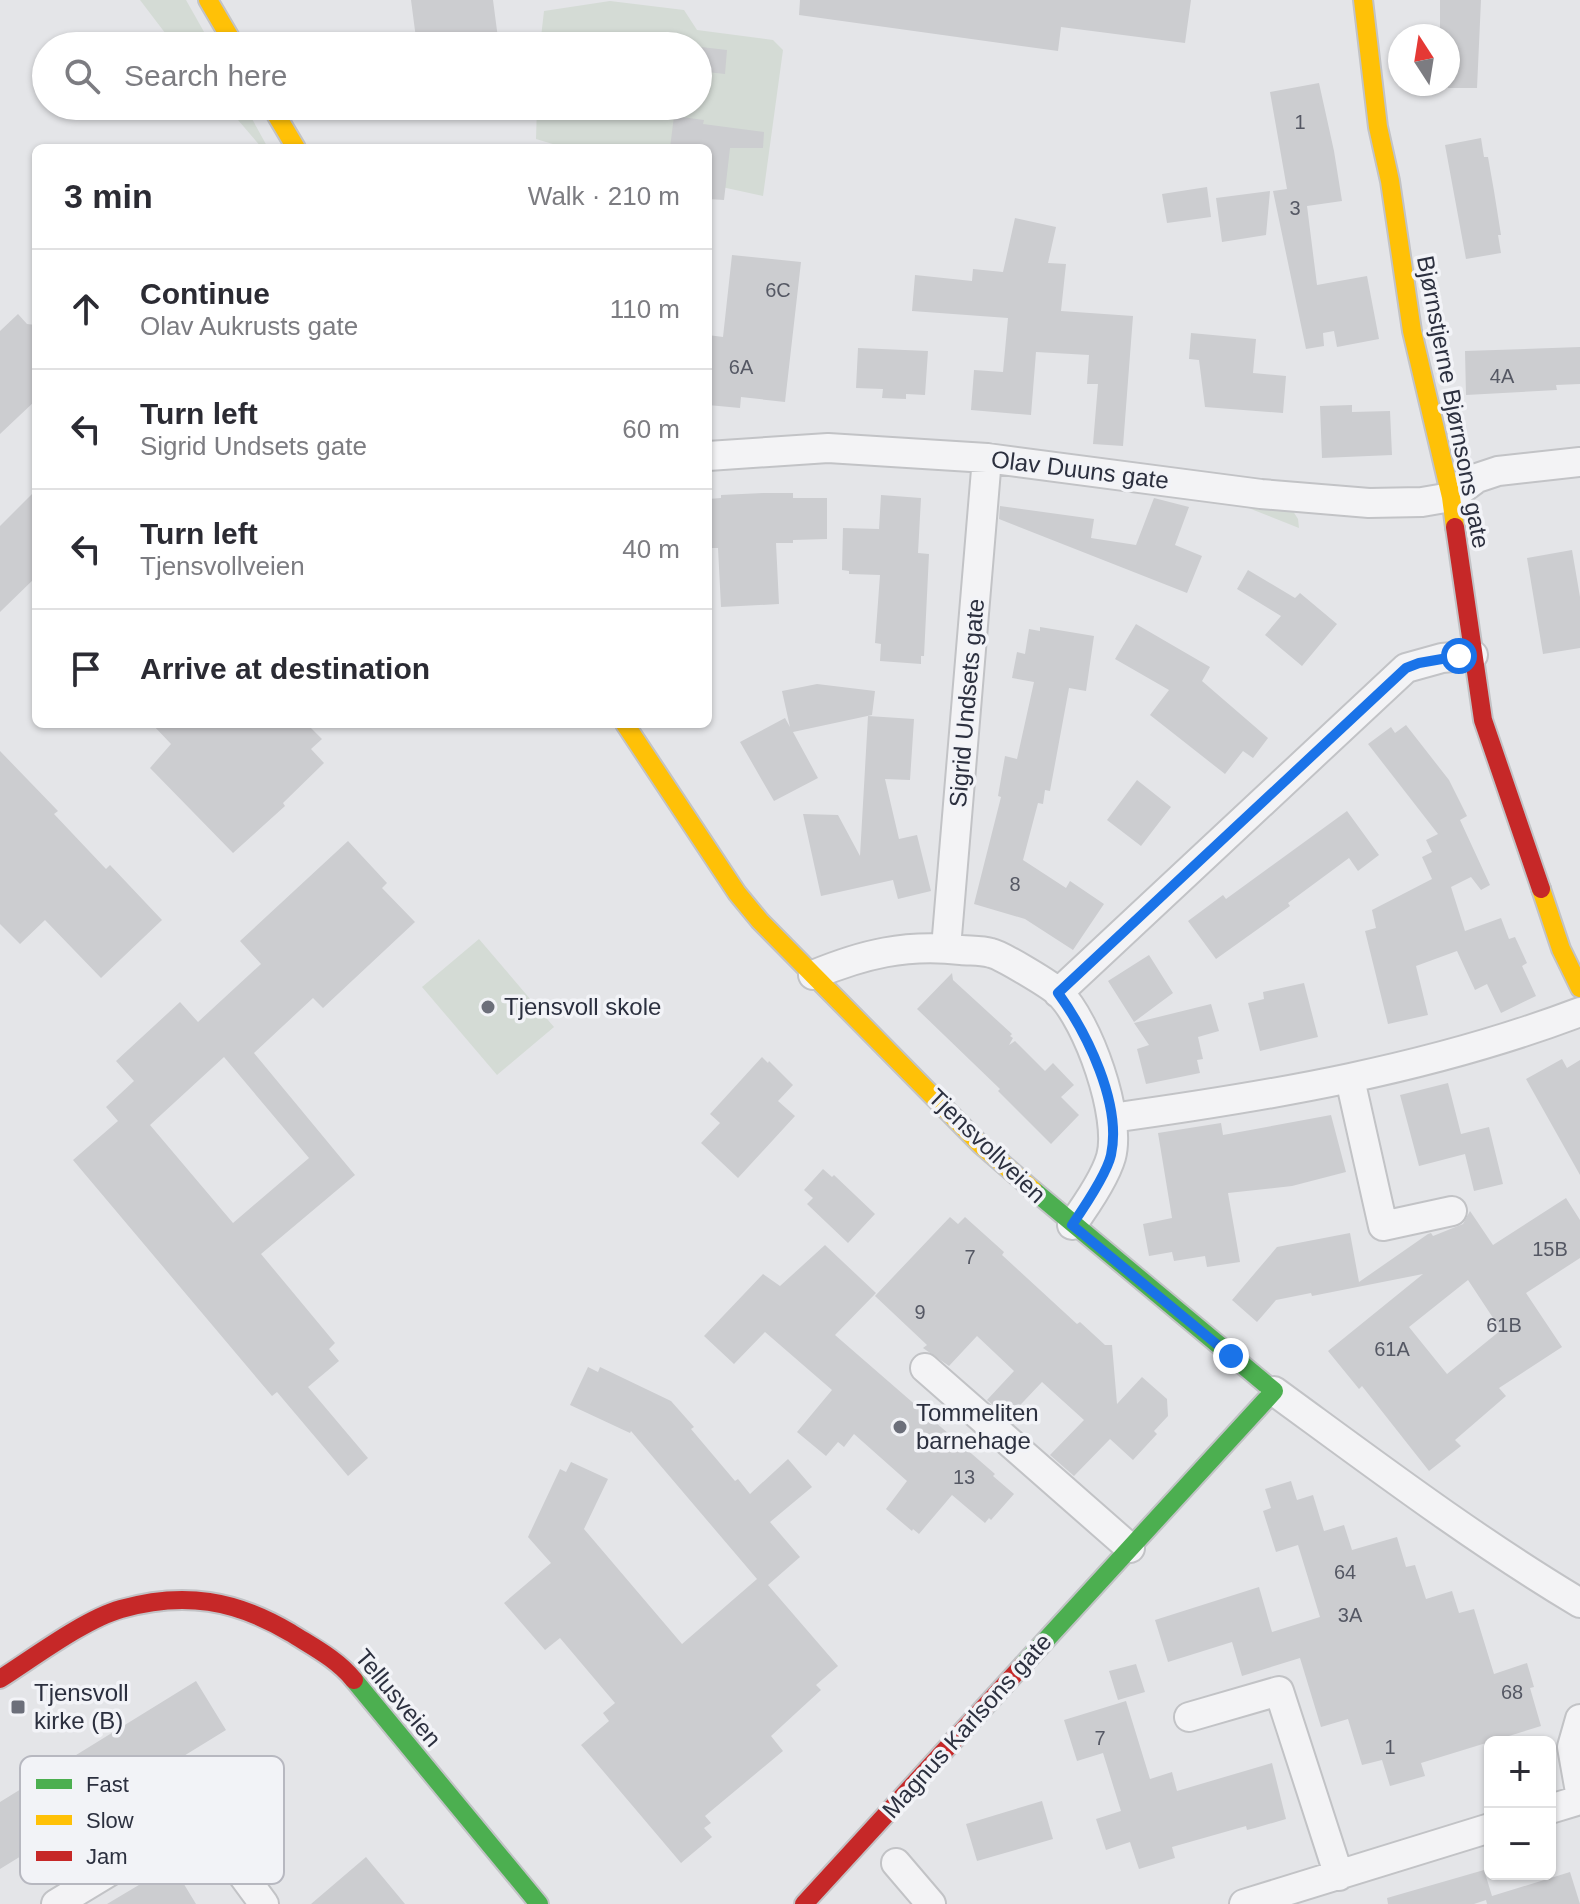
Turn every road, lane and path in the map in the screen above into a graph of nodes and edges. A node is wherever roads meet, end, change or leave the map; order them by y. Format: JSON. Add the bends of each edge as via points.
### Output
{"nodes":[{"id":1,"x":208,"y":0,"type":"edge"},
{"id":2,"x":1363,"y":0,"type":"edge"},
{"id":3,"x":227,"y":32,"type":"edge"},
{"id":4,"x":279,"y":120,"type":"edge"},
{"id":5,"x":294,"y":144,"type":"edge"},
{"id":6,"x":712,"y":456,"type":"edge"},
{"id":7,"x":987,"y":458,"type":"junction"},
{"id":8,"x":1580,"y":462,"type":"edge"},
{"id":9,"x":1451,"y":497,"type":"junction"},
{"id":10,"x":1473,"y":655,"type":"junction"},
{"id":11,"x":628,"y":728,"type":"edge"},
{"id":12,"x":946,"y":948,"type":"junction"},
{"id":13,"x":813,"y":975,"type":"junction"},
{"id":14,"x":1580,"y":988,"type":"edge"},
{"id":15,"x":1058,"y":993,"type":"junction"},
{"id":16,"x":1580,"y":1012,"type":"edge"},
{"id":17,"x":1350,"y":1079,"type":"junction"},
{"id":18,"x":1112,"y":1118,"type":"junction"},
{"id":19,"x":1452,"y":1211,"type":"dead end"},
{"id":20,"x":1072,"y":1225,"type":"junction"},
{"id":21,"x":925,"y":1368,"type":"dead end"},
{"id":22,"x":1274,"y":1391,"type":"junction"},
{"id":23,"x":1130,"y":1548,"type":"junction"},
{"id":24,"x":1580,"y":1603,"type":"edge"},
{"id":25,"x":0,"y":1679,"type":"edge"},
{"id":26,"x":1189,"y":1717,"type":"dead end"},
{"id":27,"x":1580,"y":1719,"type":"edge"},
{"id":28,"x":1580,"y":1792,"type":"edge"},
{"id":29,"x":1580,"y":1800,"type":"edge"},
{"id":30,"x":1553,"y":1808,"type":"edge"},
{"id":31,"x":1484,"y":1830,"type":"edge"},
{"id":32,"x":896,"y":1863,"type":"dead end"},
{"id":33,"x":1339,"y":1876,"type":"junction"},
{"id":34,"x":89,"y":1884,"type":"edge"},
{"id":35,"x":249,"y":1884,"type":"edge"},
{"id":36,"x":56,"y":1904,"type":"edge"},
{"id":37,"x":264,"y":1904,"type":"edge"},
{"id":38,"x":539,"y":1904,"type":"edge"},
{"id":39,"x":804,"y":1904,"type":"edge"},
{"id":40,"x":931,"y":1904,"type":"edge"},
{"id":41,"x":1244,"y":1904,"type":"edge"}],
"edges":[{"from":1,"to":3,"type":"street"},
{"from":2,"to":9,"type":"street","name":"Bjørnstjerne Bjørnsons gate","via":[[1412,331]]},
{"from":4,"to":5,"type":"street"},
{"from":6,"to":7,"type":"street","name":"Olav Duuns gate","via":[[828,448]]},
{"from":7,"to":9,"type":"street","name":"Olav Duuns gate","via":[[1261,494],[1369,503]]},
{"from":7,"to":12,"type":"street","name":"Sigrid Undsets gate"},
{"from":8,"to":9,"type":"street","via":[[1498,471],[1477,478]]},
{"from":9,"to":10,"type":"street","name":"Bjørnstjerne Bjørnsons gate"},
{"from":10,"to":14,"type":"street","name":"Bjørnstjerne Bjørnsons gate","via":[[1483,720],[1561,949]]},
{"from":10,"to":15,"type":"street","via":[[1406,668]]},
{"from":11,"to":13,"type":"street","name":"Tjensvollveien","via":[[737,893]]},
{"from":12,"to":13,"type":"street","via":[[896,949]]},
{"from":12,"to":15,"type":"street","via":[[993,953]]},
{"from":13,"to":20,"type":"street","name":"Tjensvollveien","via":[[981,1145]]},
{"from":15,"to":18,"type":"street","via":[[1079,1022]]},
{"from":16,"to":17,"type":"street","via":[[1520,1034]]},
{"from":17,"to":18,"type":"street"},
{"from":17,"to":19,"type":"street","via":[[1383,1226]]},
{"from":18,"to":20,"type":"street","via":[[1111,1156]]},
{"from":20,"to":22,"type":"street","name":"Tjensvollveien"},
{"from":21,"to":23,"type":"street"},
{"from":22,"to":23,"type":"street","name":"Magnus Karlsons gate"},
{"from":22,"to":24,"type":"street","name":"Tjensvollveien","via":[[1429,1505]]},
{"from":23,"to":39,"type":"street","name":"Magnus Karlsons gate"},
{"from":25,"to":38,"type":"street","name":"Tellusveien","via":[[120,1609],[189,1598],[267,1619],[342,1665]]},
{"from":26,"to":33,"type":"street","via":[[1279,1691]]},
{"from":27,"to":28,"type":"street","via":[[1572,1747]]},
{"from":29,"to":30,"type":"street"},
{"from":31,"to":33,"type":"street"},
{"from":32,"to":40,"type":"street"},
{"from":33,"to":41,"type":"street"},
{"from":34,"to":36,"type":"street"},
{"from":35,"to":37,"type":"street"}]}
